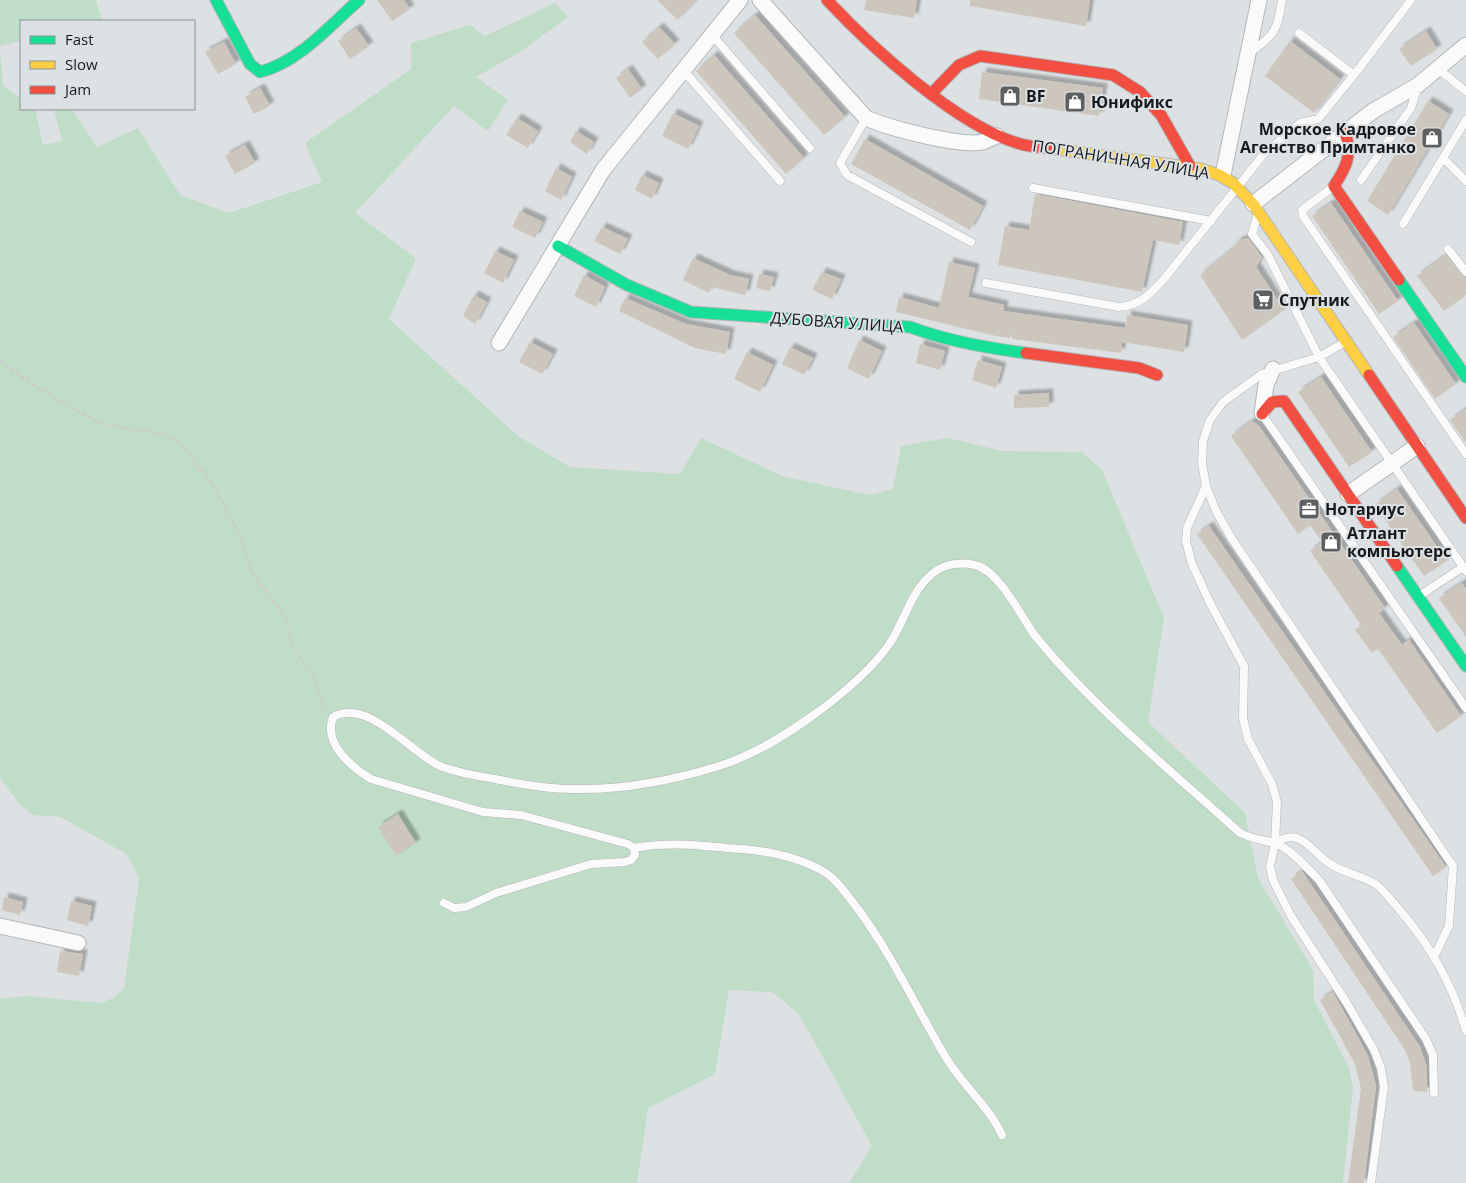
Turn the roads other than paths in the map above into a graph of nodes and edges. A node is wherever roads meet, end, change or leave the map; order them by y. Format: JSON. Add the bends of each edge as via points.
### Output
{"nodes":[{"id":1,"x":216,"y":0,"type":"edge"},
{"id":2,"x":359,"y":0,"type":"edge"},
{"id":3,"x":740,"y":0,"type":"edge"},
{"id":4,"x":760,"y":0,"type":"edge"},
{"id":5,"x":827,"y":0,"type":"edge"},
{"id":6,"x":1259,"y":0,"type":"edge"},
{"id":7,"x":1282,"y":0,"type":"edge"},
{"id":8,"x":1411,"y":0,"type":"edge"},
{"id":9,"x":1299,"y":33,"type":"dead end"},
{"id":10,"x":713,"y":36,"type":"junction"},
{"id":11,"x":1466,"y":45,"type":"edge"},
{"id":12,"x":1249,"y":52,"type":"junction"},
{"id":13,"x":1438,"y":69,"type":"junction"},
{"id":14,"x":683,"y":70,"type":"junction"},
{"id":15,"x":1354,"y":74,"type":"junction"},
{"id":16,"x":1418,"y":85,"type":"junction"},
{"id":17,"x":1466,"y":91,"type":"edge"},
{"id":18,"x":933,"y":92,"type":"junction"},
{"id":19,"x":866,"y":118,"type":"junction"},
{"id":20,"x":1466,"y":120,"type":"edge"},
{"id":21,"x":1345,"y":133,"type":"junction"},
{"id":22,"x":998,"y":136,"type":"junction"},
{"id":23,"x":810,"y":148,"type":"dead end"},
{"id":24,"x":1443,"y":158,"type":"junction"},
{"id":25,"x":1190,"y":166,"type":"junction"},
{"id":26,"x":1223,"y":175,"type":"junction"},
{"id":27,"x":780,"y":180,"type":"dead end"},
{"id":28,"x":1361,"y":180,"type":"dead end"},
{"id":29,"x":1466,"y":181,"type":"edge"},
{"id":30,"x":1239,"y":186,"type":"junction"},
{"id":31,"x":1334,"y":186,"type":"junction"},
{"id":32,"x":1033,"y":188,"type":"dead end"},
{"id":33,"x":1256,"y":208,"type":"junction"},
{"id":34,"x":1211,"y":221,"type":"junction"},
{"id":35,"x":1403,"y":224,"type":"dead end"},
{"id":36,"x":972,"y":242,"type":"dead end"},
{"id":37,"x":558,"y":246,"type":"junction"},
{"id":38,"x":1448,"y":248,"type":"dead end"},
{"id":39,"x":1466,"y":272,"type":"edge"},
{"id":40,"x":986,"y":283,"type":"dead end"},
{"id":41,"x":1345,"y":341,"type":"junction"},
{"id":42,"x":499,"y":343,"type":"dead end"},
{"id":43,"x":1319,"y":357,"type":"junction"},
{"id":44,"x":1272,"y":369,"type":"junction"},
{"id":45,"x":1157,"y":375,"type":"dead end"},
{"id":46,"x":1466,"y":378,"type":"edge"},
{"id":47,"x":1262,"y":414,"type":"junction"},
{"id":48,"x":1417,"y":446,"type":"junction"},
{"id":49,"x":1466,"y":454,"type":"edge"},
{"id":50,"x":1392,"y":464,"type":"junction"},
{"id":51,"x":1206,"y":486,"type":"junction"},
{"id":52,"x":1348,"y":494,"type":"junction"},
{"id":53,"x":1466,"y":518,"type":"edge"},
{"id":54,"x":1464,"y":569,"type":"edge"},
{"id":55,"x":1418,"y":597,"type":"junction"},
{"id":56,"x":1466,"y":666,"type":"edge"},
{"id":57,"x":1466,"y":708,"type":"edge"},
{"id":58,"x":1275,"y":843,"type":"junction"},
{"id":59,"x":634,"y":848,"type":"junction"},
{"id":60,"x":444,"y":903,"type":"dead end"},
{"id":61,"x":0,"y":926,"type":"edge"},
{"id":62,"x":78,"y":943,"type":"dead end"},
{"id":63,"x":1435,"y":955,"type":"junction"},
{"id":64,"x":1466,"y":1030,"type":"edge"},
{"id":65,"x":1434,"y":1093,"type":"dead end"},
{"id":66,"x":1002,"y":1135,"type":"dead end"},
{"id":67,"x":1371,"y":1183,"type":"edge"}],
"edges":[{"from":1,"to":2,"type":"street","via":[[250,64],[260,72],[276,68],[293,57]]},
{"from":3,"to":10,"type":"street"},
{"from":4,"to":19,"type":"street"},
{"from":5,"to":18,"type":"street","name":"ПОГРАНИЧНАЯ УЛИЦА","via":[[852,26]]},
{"from":6,"to":12,"type":"street"},
{"from":7,"to":12,"type":"lane","via":[[1278,26],[1273,34]]},
{"from":8,"to":15,"type":"lane"},
{"from":9,"to":15,"type":"lane"},
{"from":10,"to":14,"type":"street"},
{"from":10,"to":23,"type":"lane"},
{"from":11,"to":13,"type":"street"},
{"from":12,"to":26,"type":"street"},
{"from":13,"to":16,"type":"street"},
{"from":13,"to":17,"type":"lane"},
{"from":14,"to":27,"type":"lane"},
{"from":14,"to":37,"type":"street","via":[[603,170]]},
{"from":15,"to":30,"type":"lane","via":[[1318,120],[1300,123],[1263,156]]},
{"from":16,"to":21,"type":"street","via":[[1373,111]]},
{"from":16,"to":28,"type":"lane","via":[[1410,108]]},
{"from":18,"to":22,"type":"street","name":"ПОГРАНИЧНАЯ УЛИЦА"},
{"from":18,"to":25,"type":"street","via":[[956,66],[980,56],[1113,75],[1140,92],[1161,115]]},
{"from":19,"to":22,"type":"street","via":[[889,128],[966,142],[982,142]]},
{"from":19,"to":36,"type":"lane","via":[[840,163],[847,175]]},
{"from":20,"to":24,"type":"lane"},
{"from":21,"to":31,"type":"street","via":[[1350,145],[1348,164]]},
{"from":21,"to":33,"type":"street"},
{"from":22,"to":25,"type":"street","name":"ПОГРАНИЧНАЯ УЛИЦА","via":[[1042,148]]},
{"from":24,"to":29,"type":"lane"},
{"from":24,"to":35,"type":"lane"},
{"from":25,"to":26,"type":"street","name":"ПОГРАНИЧНАЯ УЛИЦА"},
{"from":26,"to":30,"type":"street","name":"ПОГРАНИЧНАЯ УЛИЦА"},
{"from":30,"to":33,"type":"street","name":"ПОГРАНИЧНАЯ УЛИЦА"},
{"from":30,"to":34,"type":"lane"},
{"from":31,"to":46,"type":"street"},
{"from":31,"to":49,"type":"lane","via":[[1307,205],[1302,210],[1303,216]]},
{"from":32,"to":34,"type":"lane"},
{"from":33,"to":41,"type":"street","name":"ПОГРАНИЧНАЯ УЛИЦА"},
{"from":33,"to":43,"type":"lane","via":[[1252,234],[1268,255]]},
{"from":34,"to":40,"type":"lane","via":[[1154,290],[1127,307]]},
{"from":37,"to":42,"type":"street"},
{"from":37,"to":45,"type":"street","name":"ДУБОВАЯ УЛИЦА","via":[[627,285],[692,312],[910,328],[995,349],[1139,368]]},
{"from":38,"to":39,"type":"lane"},
{"from":41,"to":43,"type":"lane"},
{"from":41,"to":48,"type":"street","name":"ПОГРАНИЧНАЯ УЛИЦА"},
{"from":43,"to":44,"type":"lane"},
{"from":43,"to":50,"type":"lane"},
{"from":44,"to":47,"type":"street"},
{"from":44,"to":51,"type":"lane","via":[[1223,402],[1210,420],[1203,441]]},
{"from":47,"to":52,"type":"street","via":[[1272,402],[1284,401]]},
{"from":47,"to":57,"type":"lane"},
{"from":48,"to":50,"type":"street"},
{"from":48,"to":53,"type":"street","name":"ПОГРАНИЧНАЯ УЛИЦА"},
{"from":50,"to":52,"type":"street"},
{"from":50,"to":54,"type":"lane"},
{"from":51,"to":58,"type":"lane","via":[[1187,528],[1186,542],[1192,564],[1244,666],[1243,718],[1248,739],[1272,784],[1277,802]]},
{"from":51,"to":63,"type":"lane","via":[[1232,538],[1453,866],[1449,926]]},
{"from":52,"to":55,"type":"street"},
{"from":54,"to":55,"type":"lane"},
{"from":55,"to":56,"type":"street"},
{"from":58,"to":59,"type":"lane","via":[[1257,841],[1240,833],[1092,700],[1039,640],[989,573],[977,566],[959,563],[944,566],[931,574],[919,588],[890,643],[873,666],[851,686],[773,742],[710,768],[660,780],[614,786],[574,789],[530,786],[440,766],[391,731],[354,712],[342,712],[333,717],[329,727],[342,756],[356,770],[371,778],[483,812],[521,815]]},
{"from":58,"to":63,"type":"lane","via":[[1287,836],[1297,836],[1333,866],[1375,884]]},
{"from":58,"to":65,"type":"lane","via":[[1319,880],[1426,1039],[1433,1055]]},
{"from":58,"to":67,"type":"lane","via":[[1270,867],[1273,880],[1291,916],[1374,1050],[1381,1068],[1384,1087]]},
{"from":59,"to":60,"type":"lane","via":[[632,860],[591,864],[496,893],[466,907],[454,908]]},
{"from":59,"to":66,"type":"lane","via":[[668,843],[761,850],[780,853],[827,874],[845,892],[877,935],[946,1058],[996,1122]]},
{"from":61,"to":62,"type":"street"},
{"from":63,"to":64,"type":"lane","via":[[1458,1003]]}]}
